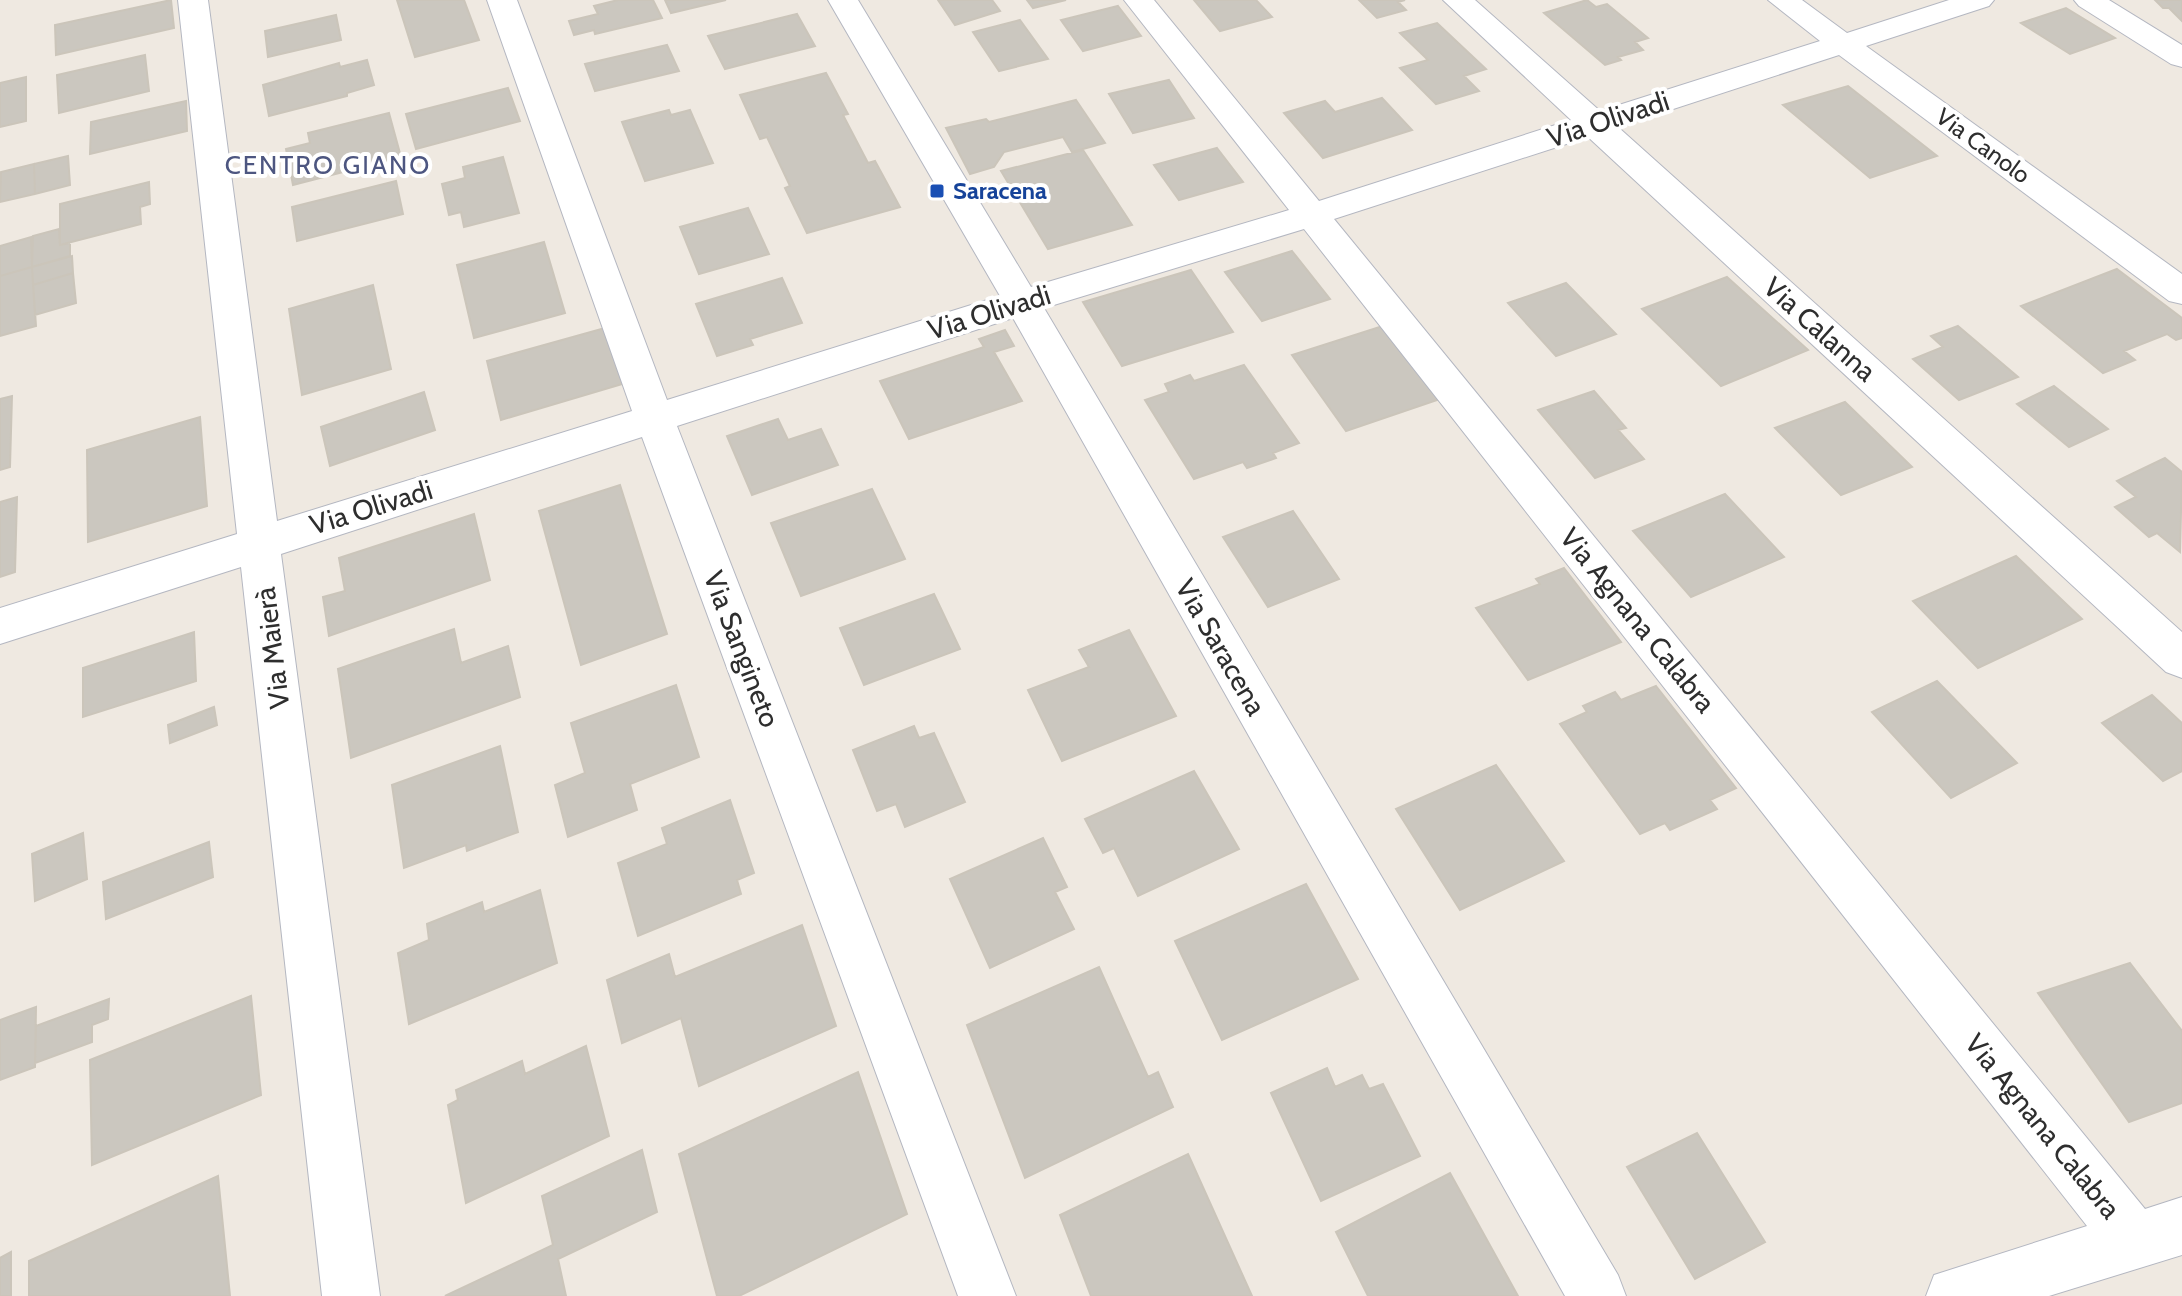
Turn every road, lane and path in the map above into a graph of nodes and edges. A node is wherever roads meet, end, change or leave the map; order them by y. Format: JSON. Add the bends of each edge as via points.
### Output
{"nodes":[{"id":1,"x":193,"y":0,"type":"edge"},
{"id":2,"x":502,"y":0,"type":"edge"},
{"id":3,"x":843,"y":0,"type":"edge"},
{"id":4,"x":1139,"y":0,"type":"edge"},
{"id":5,"x":1458,"y":0,"type":"edge"},
{"id":6,"x":1783,"y":0,"type":"edge"},
{"id":7,"x":1979,"y":0,"type":"edge"},
{"id":8,"x":2089,"y":0,"type":"edge"},
{"id":9,"x":1843,"y":43,"type":"junction"},
{"id":10,"x":2182,"y":58,"type":"edge"},
{"id":11,"x":1595,"y":123,"type":"junction"},
{"id":12,"x":1314,"y":214,"type":"junction"},
{"id":13,"x":2182,"y":292,"type":"edge"},
{"id":14,"x":1022,"y":302,"type":"junction"},
{"id":15,"x":654,"y":418,"type":"junction"},
{"id":16,"x":259,"y":542,"type":"junction"},
{"id":17,"x":0,"y":626,"type":"edge"},
{"id":18,"x":2182,"y":659,"type":"edge"},
{"id":19,"x":2159,"y":1234,"type":"edge"},
{"id":20,"x":351,"y":1296,"type":"edge"},
{"id":21,"x":987,"y":1296,"type":"edge"},
{"id":22,"x":1597,"y":1296,"type":"edge"},
{"id":23,"x":1955,"y":1296,"type":"edge"}],
"edges":[{"from":1,"to":16,"type":"street","name":"Via Maierà"},
{"from":2,"to":15,"type":"street","name":"Via Sangineto"},
{"from":3,"to":14,"type":"street","name":"Via Saracena"},
{"from":4,"to":12,"type":"street","name":"Via Agnana Calabra"},
{"from":5,"to":11,"type":"street","name":"Via Calanna"},
{"from":6,"to":9,"type":"street","name":"Via Canolo"},
{"from":7,"to":9,"type":"street","name":"Via Olivadi"},
{"from":8,"to":10,"type":"street"},
{"from":9,"to":11,"type":"street","name":"Via Olivadi"},
{"from":9,"to":13,"type":"street","name":"Via Canolo"},
{"from":11,"to":12,"type":"street","name":"Via Olivadi"},
{"from":11,"to":18,"type":"street","name":"Via Calanna"},
{"from":12,"to":14,"type":"street","name":"Via Olivadi"},
{"from":12,"to":19,"type":"street","name":"Via Agnana Calabra"},
{"from":14,"to":15,"type":"street","name":"Via Olivadi"},
{"from":14,"to":22,"type":"street","name":"Via Saracena"},
{"from":15,"to":16,"type":"street","name":"Via Olivadi"},
{"from":15,"to":21,"type":"street","name":"Via Sangineto"},
{"from":16,"to":17,"type":"street","name":"Via Olivadi"},
{"from":16,"to":20,"type":"street","name":"Via Maierà"},
{"from":19,"to":23,"type":"street"}]}
